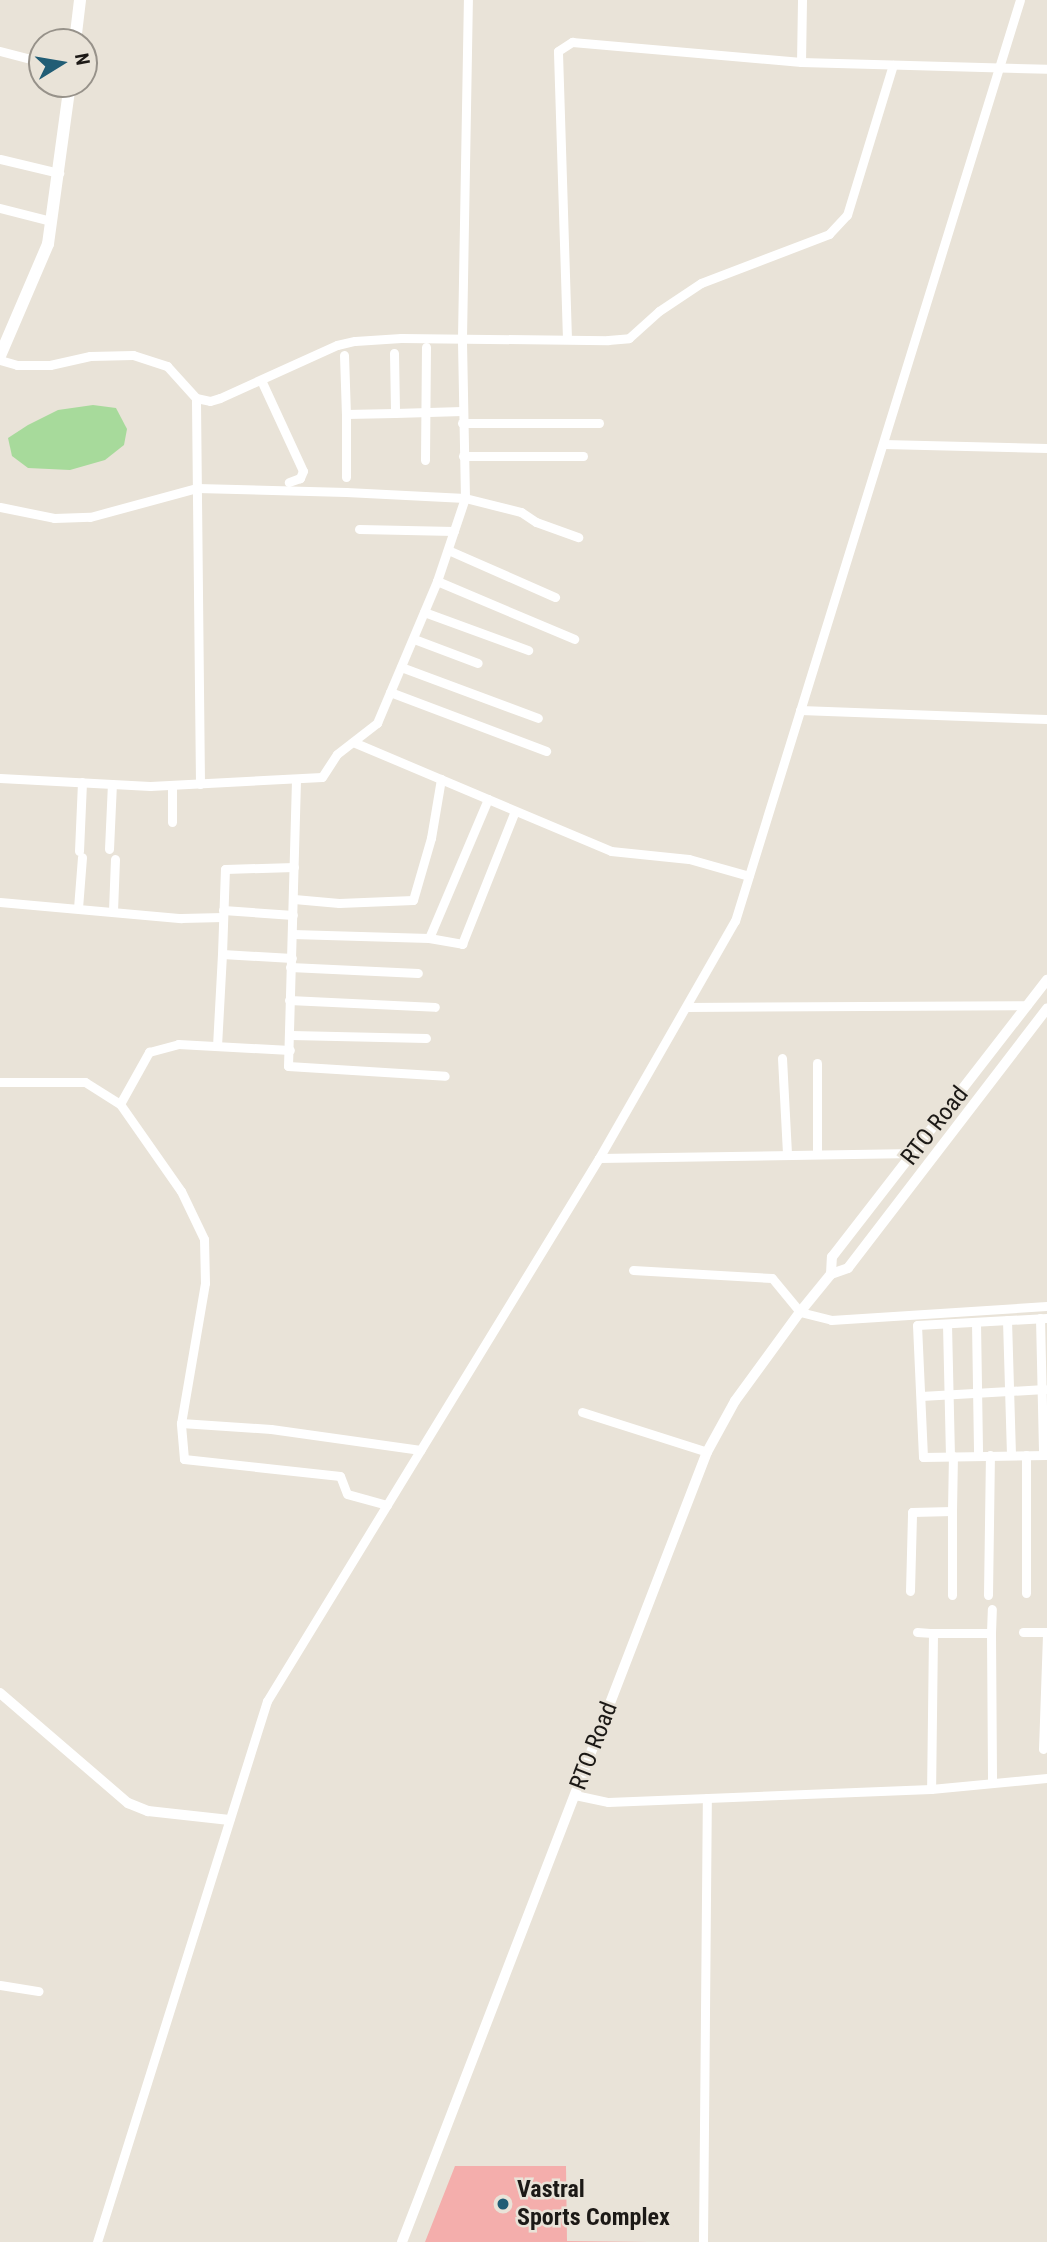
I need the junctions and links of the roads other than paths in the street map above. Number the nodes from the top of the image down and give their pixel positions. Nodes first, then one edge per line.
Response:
1 (80, 0) edge
2 (468, 0) edge
3 (802, 0) edge
4 (1020, 0) edge
5 (77, 28) edge
6 (0, 51) edge
7 (28, 58) edge
8 (801, 62) junction
9 (893, 65) junction
10 (1001, 68) junction
11 (1047, 69) edge
12 (68, 98) edge
13 (0, 159) edge
14 (59, 173) junction
15 (0, 208) edge
16 (51, 221) junction
17 (462, 338) junction
18 (567, 338) junction
19 (426, 347) dead end
20 (394, 353) dead end
21 (344, 355) dead end
22 (0, 356) edge
23 (261, 380) junction
24 (196, 398) junction
25 (462, 411) junction
26 (425, 412) junction
27 (395, 413) junction
28 (346, 414) junction
29 (462, 423) junction
30 (599, 423) dead end
31 (883, 444) junction
32 (1047, 448) edge
33 (463, 456) junction
34 (583, 456) dead end
35 (425, 460) dead end
36 (346, 477) dead end
37 (289, 482) dead end
38 (197, 488) junction
39 (464, 498) junction
40 (0, 507) edge
41 (359, 529) dead end
42 (454, 531) junction
43 (578, 537) dead end
44 (448, 550) junction
45 (437, 581) junction
46 (555, 597) dead end
47 (424, 612) junction
48 (414, 639) junction
49 (574, 639) dead end
50 (527, 650) dead end
51 (478, 663) dead end
52 (401, 667) junction
53 (390, 692) junction
54 (800, 710) junction
55 (538, 718) dead end
56 (1047, 719) edge
57 (353, 742) junction
58 (547, 751) dead end
59 (0, 778) edge
60 (441, 779) junction
61 (296, 780) junction
62 (82, 782) junction
63 (111, 784) junction
64 (200, 784) junction
65 (173, 785) junction
66 (488, 799) junction
67 (515, 810) junction
68 (172, 822) dead end
69 (109, 849) dead end
70 (115, 859) dead end
71 (294, 867) junction
72 (749, 876) junction
73 (294, 899) junction
74 (0, 902) edge
75 (78, 908) junction
76 (113, 911) junction
77 (223, 913) junction
78 (293, 915) junction
79 (292, 934) junction
80 (429, 938) junction
81 (222, 954) junction
82 (291, 963) junction
83 (418, 973) dead end
84 (1047, 980) edge
85 (289, 1000) junction
86 (1047, 1002) edge
87 (1027, 1006) junction
88 (435, 1007) dead end
89 (686, 1007) junction
90 (1047, 1009) edge
91 (1043, 1021) edge
92 (291, 1035) junction
93 (426, 1038) dead end
94 (217, 1046) junction
95 (290, 1050) junction
96 (782, 1058) dead end
97 (817, 1063) dead end
98 (445, 1076) dead end
99 (0, 1082) edge
100 (964, 1088) junction
101 (976, 1100) junction
102 (120, 1104) junction
103 (787, 1153) junction
104 (817, 1153) junction
105 (914, 1153) junction
106 (600, 1158) junction
107 (633, 1270) dead end
108 (831, 1274) junction
109 (1047, 1306) edge
110 (800, 1312) junction
111 (1044, 1318) edge
112 (1007, 1320) junction
113 (976, 1322) junction
114 (947, 1324) junction
115 (1044, 1389) edge
116 (1009, 1391) junction
117 (977, 1393) junction
118 (948, 1395) junction
119 (921, 1396) junction
120 (582, 1412) dead end
121 (181, 1423) junction
122 (421, 1450) junction
123 (707, 1452) junction
124 (978, 1455) junction
125 (990, 1455) junction
126 (1011, 1455) junction
127 (1026, 1455) junction
128 (1045, 1455) edge
129 (951, 1456) junction
130 (387, 1505) junction
131 (952, 1511) junction
132 (910, 1591) dead end
133 (1026, 1592) dead end
134 (953, 1595) dead end
135 (988, 1595) dead end
136 (992, 1609) dead end
137 (917, 1632) dead end
138 (1023, 1632) dead end
139 (933, 1633) junction
140 (991, 1633) junction
141 (1047, 1633) edge
142 (0, 1693) edge
143 (1043, 1749) dead end
144 (1047, 1778) edge
145 (992, 1783) junction
146 (931, 1789) junction
147 (575, 1795) junction
148 (707, 1798) junction
149 (230, 1820) junction
150 (0, 1985) edge
151 (39, 1991) dead end
152 (97, 2242) edge
153 (402, 2242) edge
154 (703, 2242) edge

1 - 5 main road
2 - 17 street
3 - 8 street
4 - 10 street
6 - 7 street
8 - 9 street
8 - 18 street
9 - 10 street
9 - 18 street
10 - 11 street
10 - 31 street
12 - 14 main road
13 - 14 street
14 - 16 main road
15 - 16 street
16 - 22 main road
17 - 18 street
17 - 23 street
17 - 25 street
19 - 26 street
20 - 27 street
21 - 28 street
22 - 24 street
23 - 24 street
23 - 37 street
24 - 38 street
25 - 26 street
25 - 29 street
26 - 27 street
26 - 35 street
27 - 28 street
28 - 36 street
29 - 30 street
29 - 33 street
31 - 32 street
31 - 54 street
33 - 34 street
33 - 39 street
38 - 39 street
38 - 40 street
38 - 64 street
39 - 42 street
39 - 43 street
41 - 42 street
42 - 44 street
44 - 45 street
44 - 46 street
45 - 47 street
45 - 49 street
47 - 48 street
47 - 50 street
48 - 51 street
48 - 52 street
52 - 53 street
52 - 55 street
53 - 57 street
53 - 58 street
54 - 56 street
54 - 72 street
57 - 60 street
57 - 61 street
59 - 62 street
60 - 66 street
60 - 73 street
61 - 64 street
61 - 71 street
62 - 63 street
62 - 75 street
63 - 65 street
63 - 69 street
64 - 65 street
65 - 68 street
66 - 67 street
66 - 80 street
67 - 72 street
67 - 80 street
70 - 76 street
71 - 73 street
71 - 77 street
72 - 89 street
73 - 78 street
74 - 75 street
75 - 76 street
76 - 77 street
77 - 78 street
77 - 81 street
78 - 79 street
79 - 80 street
79 - 82 street
81 - 82 street
81 - 94 street
82 - 83 street
82 - 85 street
84 - 87 street, RTO Road
85 - 88 street
85 - 92 street
86 - 87 street
87 - 89 street
87 - 91 street
87 - 100 street, RTO Road
89 - 106 street
90 - 91 street, RTO Road
91 - 101 street, RTO Road
92 - 93 street
92 - 95 street
94 - 95 street
94 - 102 street
95 - 98 street
96 - 103 street
97 - 104 street
99 - 102 street
100 - 101 street
100 - 105 street, RTO Road
101 - 108 street, RTO Road
102 - 121 street
103 - 104 street
103 - 106 street
104 - 105 street
105 - 108 street, RTO Road
106 - 122 street
107 - 110 street
108 - 110 street, RTO Road
109 - 110 street
110 - 123 street, RTO Road
111 - 112 street
111 - 115 street
112 - 113 street
112 - 116 street
113 - 114 street
113 - 117 street
114 - 118 street
114 - 119 street
115 - 116 street
115 - 128 street
116 - 117 street
116 - 126 street
117 - 118 street
117 - 124 street
118 - 119 street
118 - 129 street
119 - 129 street
120 - 123 street
121 - 122 street
121 - 130 street
122 - 130 street
123 - 147 street, RTO Road
124 - 125 street
124 - 129 street
125 - 126 street
125 - 135 street
126 - 127 street
127 - 128 street
127 - 133 street
129 - 131 street
130 - 149 street
131 - 132 street
131 - 134 street
136 - 140 street
137 - 139 street
138 - 141 street
139 - 140 street
139 - 146 street
140 - 145 street
141 - 143 street
142 - 149 street
144 - 145 street
145 - 146 street
146 - 148 street
147 - 148 street
147 - 153 street, RTO Road
148 - 154 street
149 - 152 street
150 - 151 street

